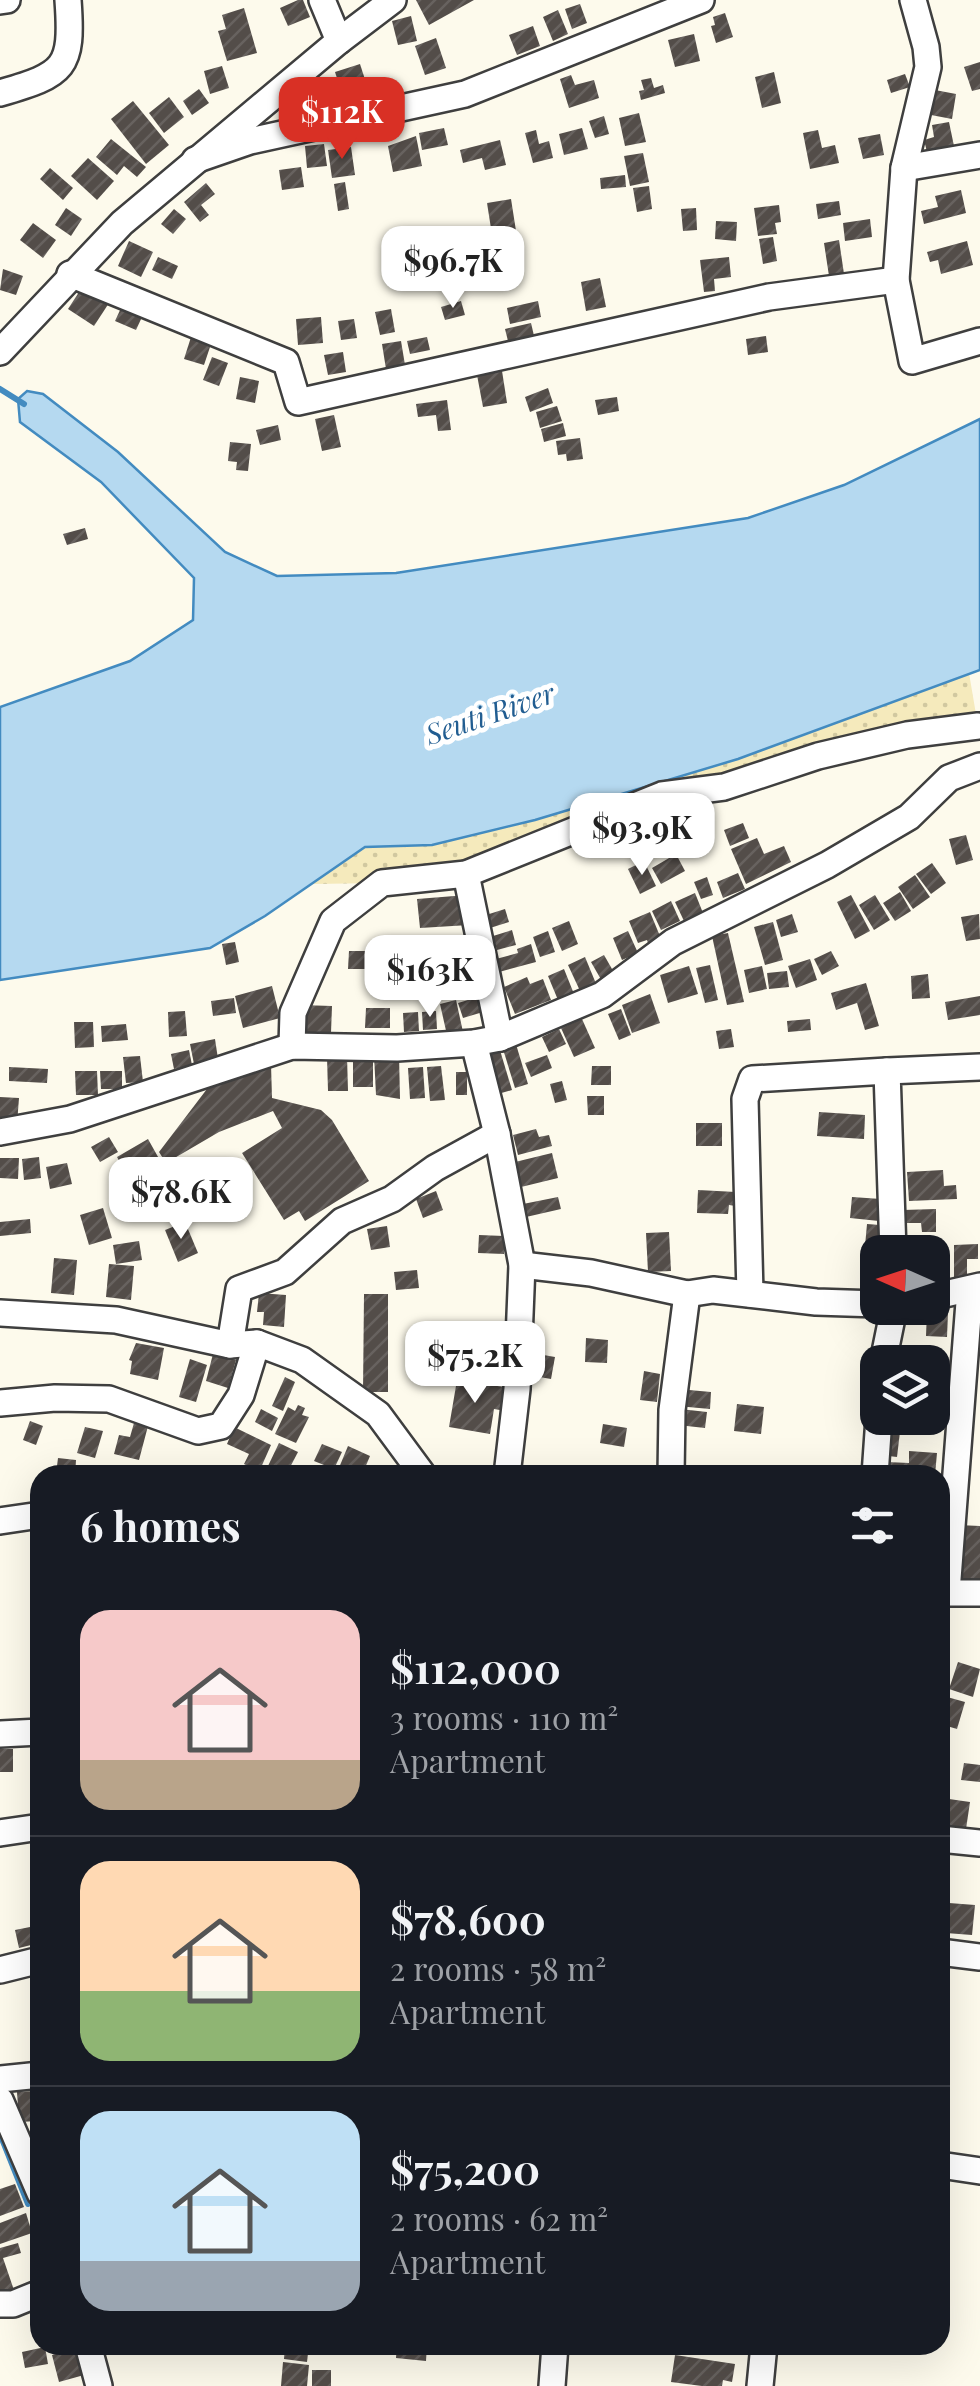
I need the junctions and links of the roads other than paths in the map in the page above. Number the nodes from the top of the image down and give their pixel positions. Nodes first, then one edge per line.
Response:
1 (68, 0) edge
2 (322, 0) edge
3 (393, 0) edge
4 (701, 0) edge
5 (913, 0) edge
6 (339, 41) junction
7 (0, 93) edge
8 (980, 155) edge
9 (195, 160) junction
10 (904, 168) junction
11 (70, 274) junction
12 (896, 280) junction
13 (980, 341) edge
14 (1, 350) edge
15 (978, 726) edge
16 (980, 766) edge
17 (466, 874) junction
18 (500, 1038) junction
19 (474, 1044) junction
20 (292, 1046) junction
21 (980, 1067) edge
22 (887, 1070) junction
23 (0, 1132) edge
24 (498, 1134) junction
25 (892, 1235) edge
26 (522, 1265) junction
27 (975, 1288) edge
28 (950, 1293) edge
29 (687, 1294) junction
30 (750, 1294) junction
31 (860, 1303) edge
32 (0, 1313) edge
33 (230, 1344) junction
34 (257, 1344) junction
35 (0, 1404) edge
36 (878, 1435) edge
37 (416, 1465) edge
38 (508, 1465) edge
39 (671, 1465) edge
40 (876, 1465) edge
41 (30, 1516) edge
42 (0, 1521) edge
43 (950, 1533) edge
44 (950, 1592) edge
45 (980, 1593) edge
46 (30, 1732) edge
47 (0, 1734) edge
48 (30, 1828) edge
49 (0, 1833) edge
50 (950, 1841) edge
51 (980, 1843) edge
52 (950, 1953) edge
53 (980, 1957) edge
54 (30, 1962) edge
55 (0, 1970) edge
56 (30, 2076) edge
57 (0, 2078) edge
58 (0, 2100) edge
59 (950, 2166) edge
60 (30, 2170) edge
61 (980, 2171) edge
62 (30, 2297) edge
63 (0, 2304) edge
64 (91, 2355) edge
65 (554, 2355) edge
66 (763, 2355) edge
67 (99, 2386) edge
68 (552, 2386) edge
69 (760, 2386) edge

1 - 7 street
2 - 6 street
3 - 6 street
4 - 9 street
5 - 10 street
6 - 9 street
8 - 10 street
9 - 11 street
10 - 12 street
11 - 12 street
11 - 14 street
12 - 13 street
15 - 17 street
16 - 18 street
17 - 18 street
17 - 20 street
18 - 19 street
19 - 20 street
19 - 24 street
20 - 23 street
21 - 22 street
22 - 25 street
22 - 30 street
24 - 26 street
24 - 33 street
26 - 29 street
26 - 38 street
27 - 28 street
27 - 43 street
29 - 30 street
29 - 39 street
30 - 31 street
32 - 33 street
33 - 34 street
34 - 35 street
34 - 37 street
36 - 40 street
41 - 42 street
44 - 45 street
46 - 47 street
48 - 49 street
50 - 51 street
52 - 53 street
54 - 55 street
56 - 57 street
58 - 60 street
59 - 61 street
62 - 63 street
64 - 67 street
65 - 68 street
66 - 69 street

